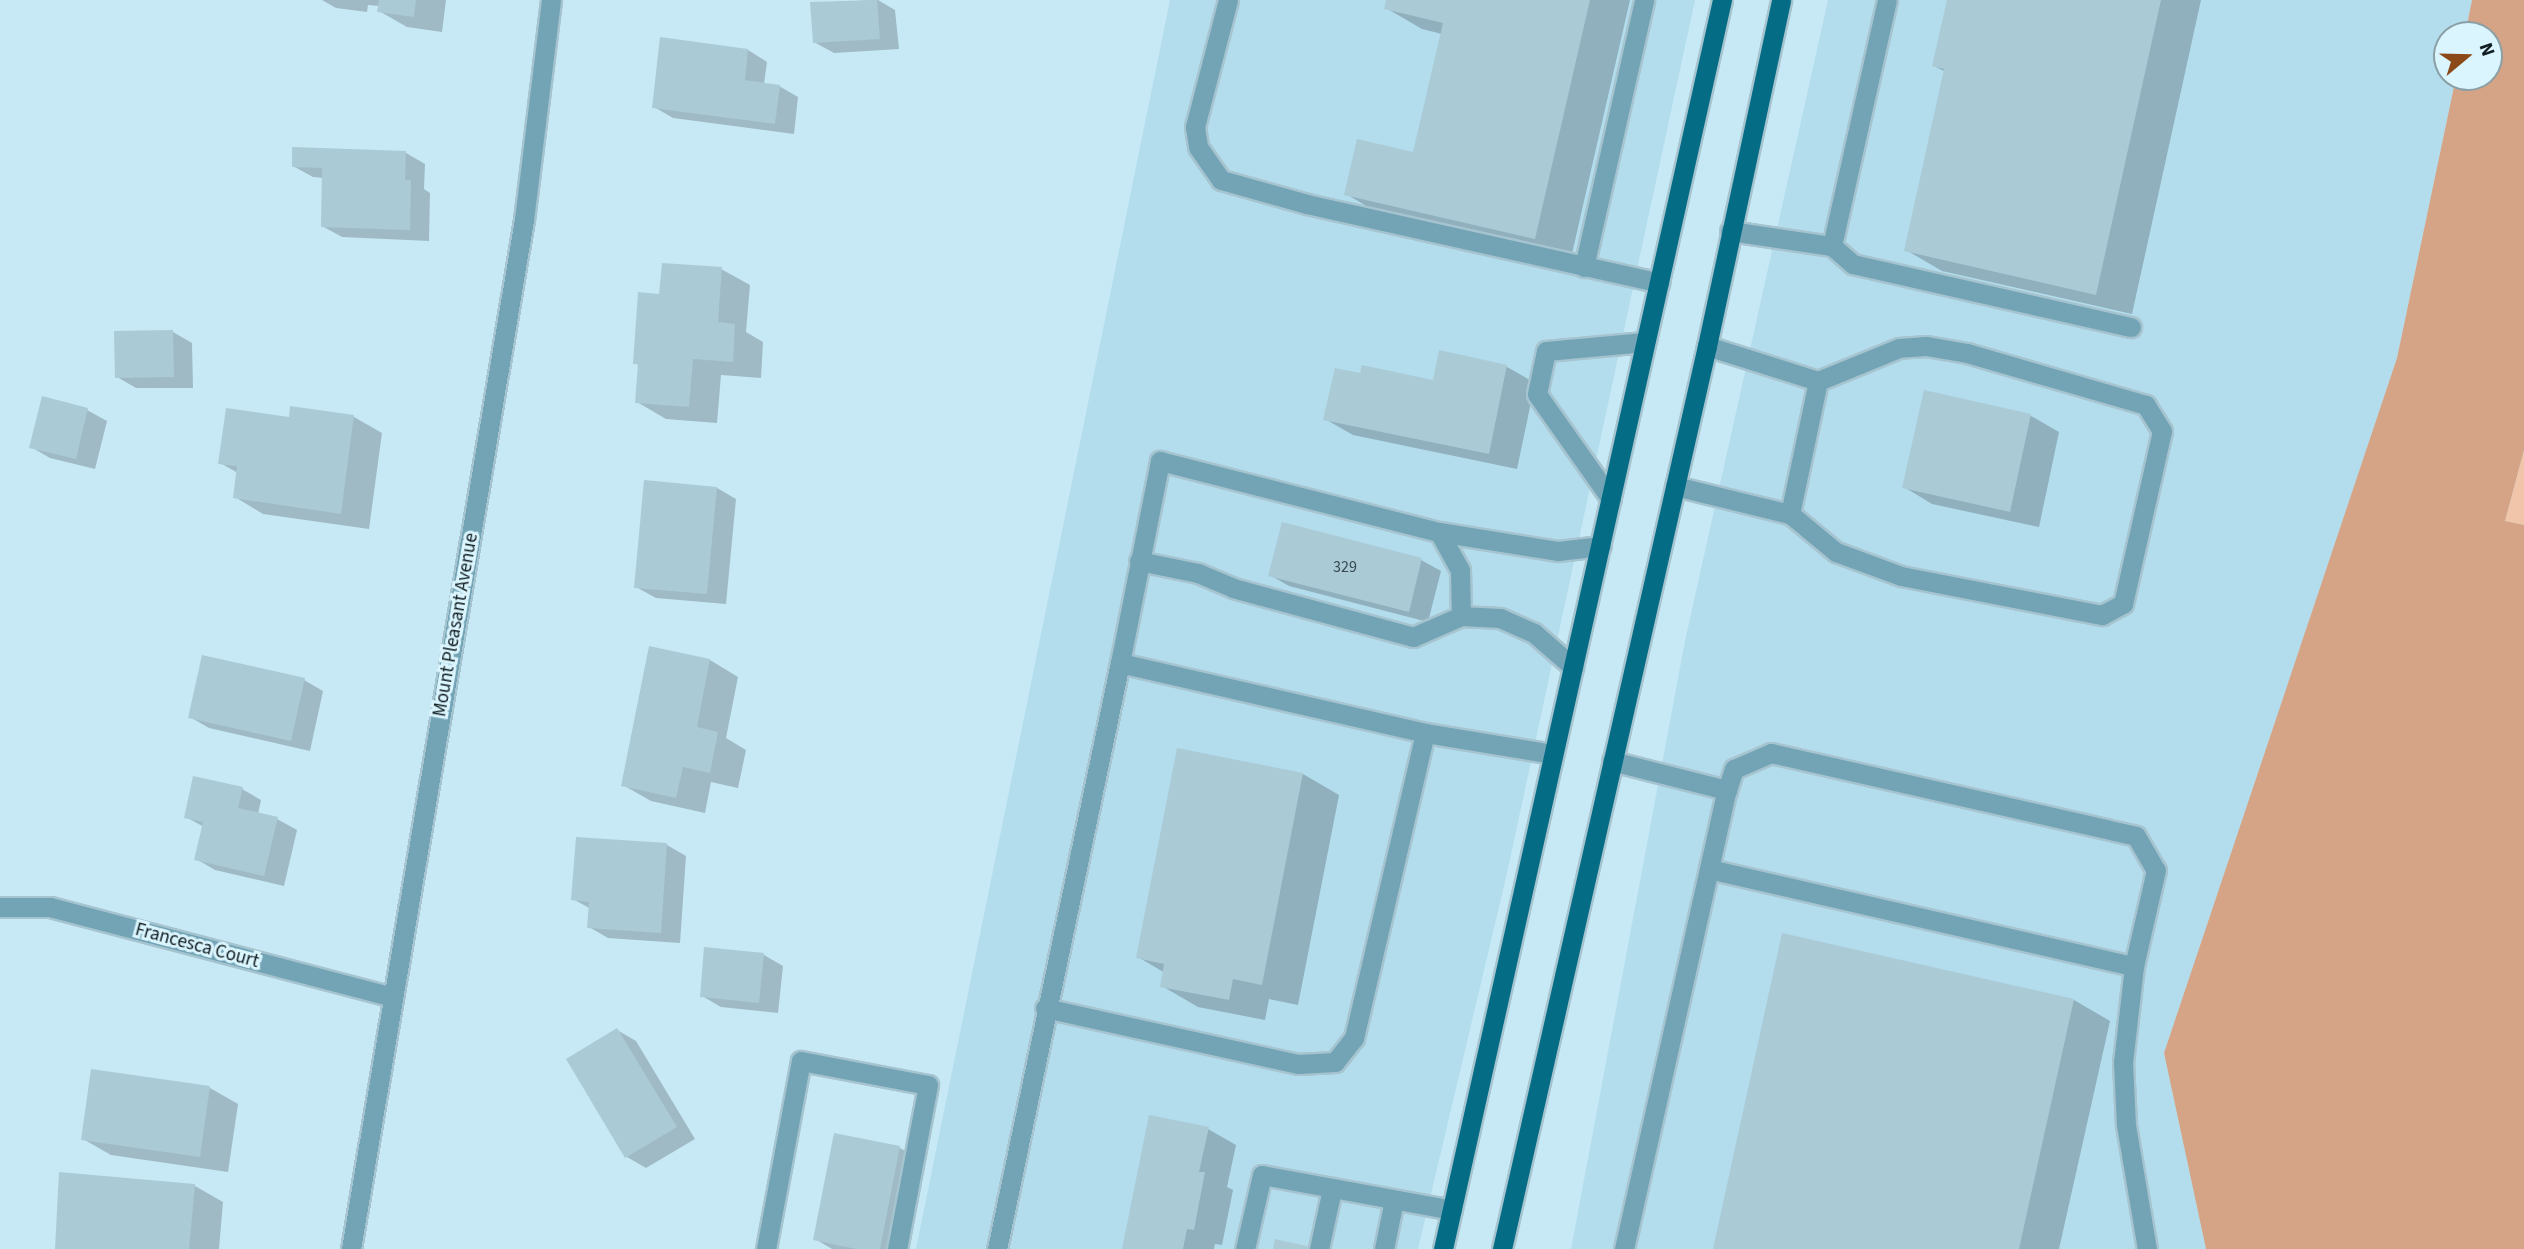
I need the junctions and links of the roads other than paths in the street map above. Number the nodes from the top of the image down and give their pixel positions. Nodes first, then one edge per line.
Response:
1 (551, 0) edge
2 (1228, 0) edge
3 (1644, 0) edge
4 (1722, 0) edge
5 (1781, 0) edge
6 (1887, 0) edge
7 (1730, 231) junction
8 (1832, 246) junction
9 (1584, 267) junction
10 (1659, 283) junction
11 (2131, 327) dead end
12 (1645, 342) junction
13 (1707, 346) junction
14 (1818, 381) junction
15 (1675, 486) junction
16 (1611, 499) junction
17 (1790, 514) junction
18 (1439, 532) junction
19 (1601, 546) junction
20 (1139, 561) junction
21 (1461, 616) junction
22 (1120, 663) junction
23 (1573, 667) junction
24 (1425, 733) junction
25 (1553, 754) junction
26 (1612, 761) junction
27 (1727, 790) junction
28 (1709, 869) junction
29 (0, 907) edge
30 (2134, 966) junction
31 (393, 997) junction
32 (1045, 1009) junction
33 (1332, 1189) junction
34 (1394, 1200) junction
35 (1452, 1210) junction
36 (351, 1249) edge
37 (766, 1249) edge
38 (897, 1249) edge
39 (997, 1249) edge
40 (1245, 1249) edge
41 (1318, 1249) edge
42 (1384, 1249) edge
43 (1443, 1249) edge
44 (1502, 1249) edge
45 (1624, 1249) edge
46 (2147, 1249) edge

1 - 31 street, Mount Pleasant Avenue
2 - 9 street
3 - 9 street
4 - 10 main road
5 - 7 main road
6 - 8 street
7 - 8 street
7 - 13 main road
8 - 11 street
9 - 10 street
10 - 12 main road
12 - 16 main road
12 - 16 street
13 - 14 street
13 - 15 main road
14 - 17 street
14 - 17 street
15 - 17 street
15 - 26 main road
16 - 19 main road
18 - 19 street
18 - 20 street
18 - 21 street
19 - 23 main road
20 - 21 street
20 - 22 street
21 - 23 street
22 - 24 street
22 - 32 street
23 - 25 main road
24 - 25 street
24 - 32 street
25 - 35 main road
26 - 27 street
26 - 44 main road
27 - 28 street
27 - 30 street
28 - 30 street
28 - 45 street
29 - 31 street, Francesca Court
30 - 46 street
31 - 36 street, Mount Pleasant Avenue
32 - 39 street
33 - 34 street
33 - 40 street
33 - 41 street
34 - 35 street
34 - 42 street
35 - 43 main road
37 - 38 street

